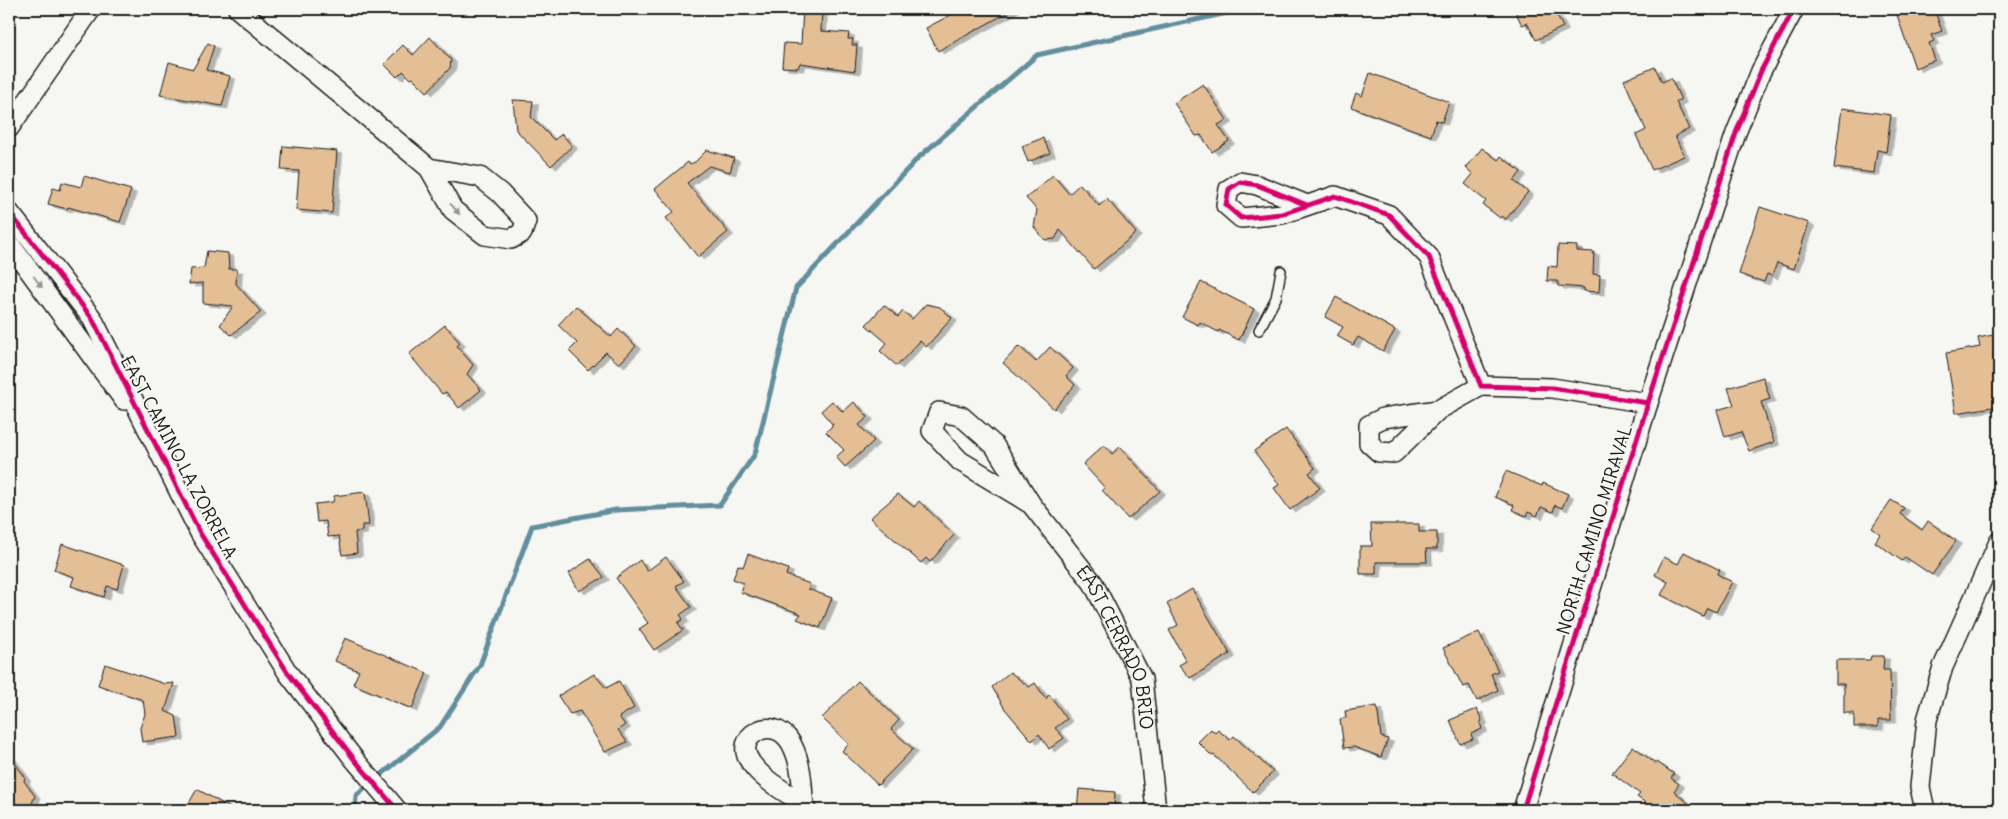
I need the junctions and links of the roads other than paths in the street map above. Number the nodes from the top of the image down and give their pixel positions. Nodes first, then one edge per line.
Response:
1 (91, 9) edge
2 (238, 9) edge
3 (1794, 9) edge
4 (9, 128) edge
5 (429, 168) junction
6 (1308, 206) dead end
7 (9, 212) edge
8 (9, 244) edge
9 (1282, 271) dead end
10 (1259, 330) dead end
11 (1481, 386) junction
12 (1648, 403) junction
13 (139, 410) junction
14 (1438, 410) dead end
15 (1031, 504) junction
16 (1999, 542) edge
17 (397, 810) edge
18 (1156, 810) edge
19 (1523, 810) edge
20 (1925, 810) edge

1 - 4 street
2 - 5 street
3 - 12 street, NORTH CAMINO MIRAVAL
5 -> 5 street
6 - 11 street
7 - 13 street, EAST CAMINO LA ZORRELA
8 -> 13 street, EAST CAMINO LA ZORRELA
9 - 10 lane
11 - 12 street
11 - 14 street
12 - 19 street, NORTH CAMINO MIRAVAL
13 - 17 street, EAST CAMINO LA ZORRELA
15 - 15 street, EAST CERRADO BRIO
15 - 18 street, EAST CERRADO BRIO
16 - 20 street

